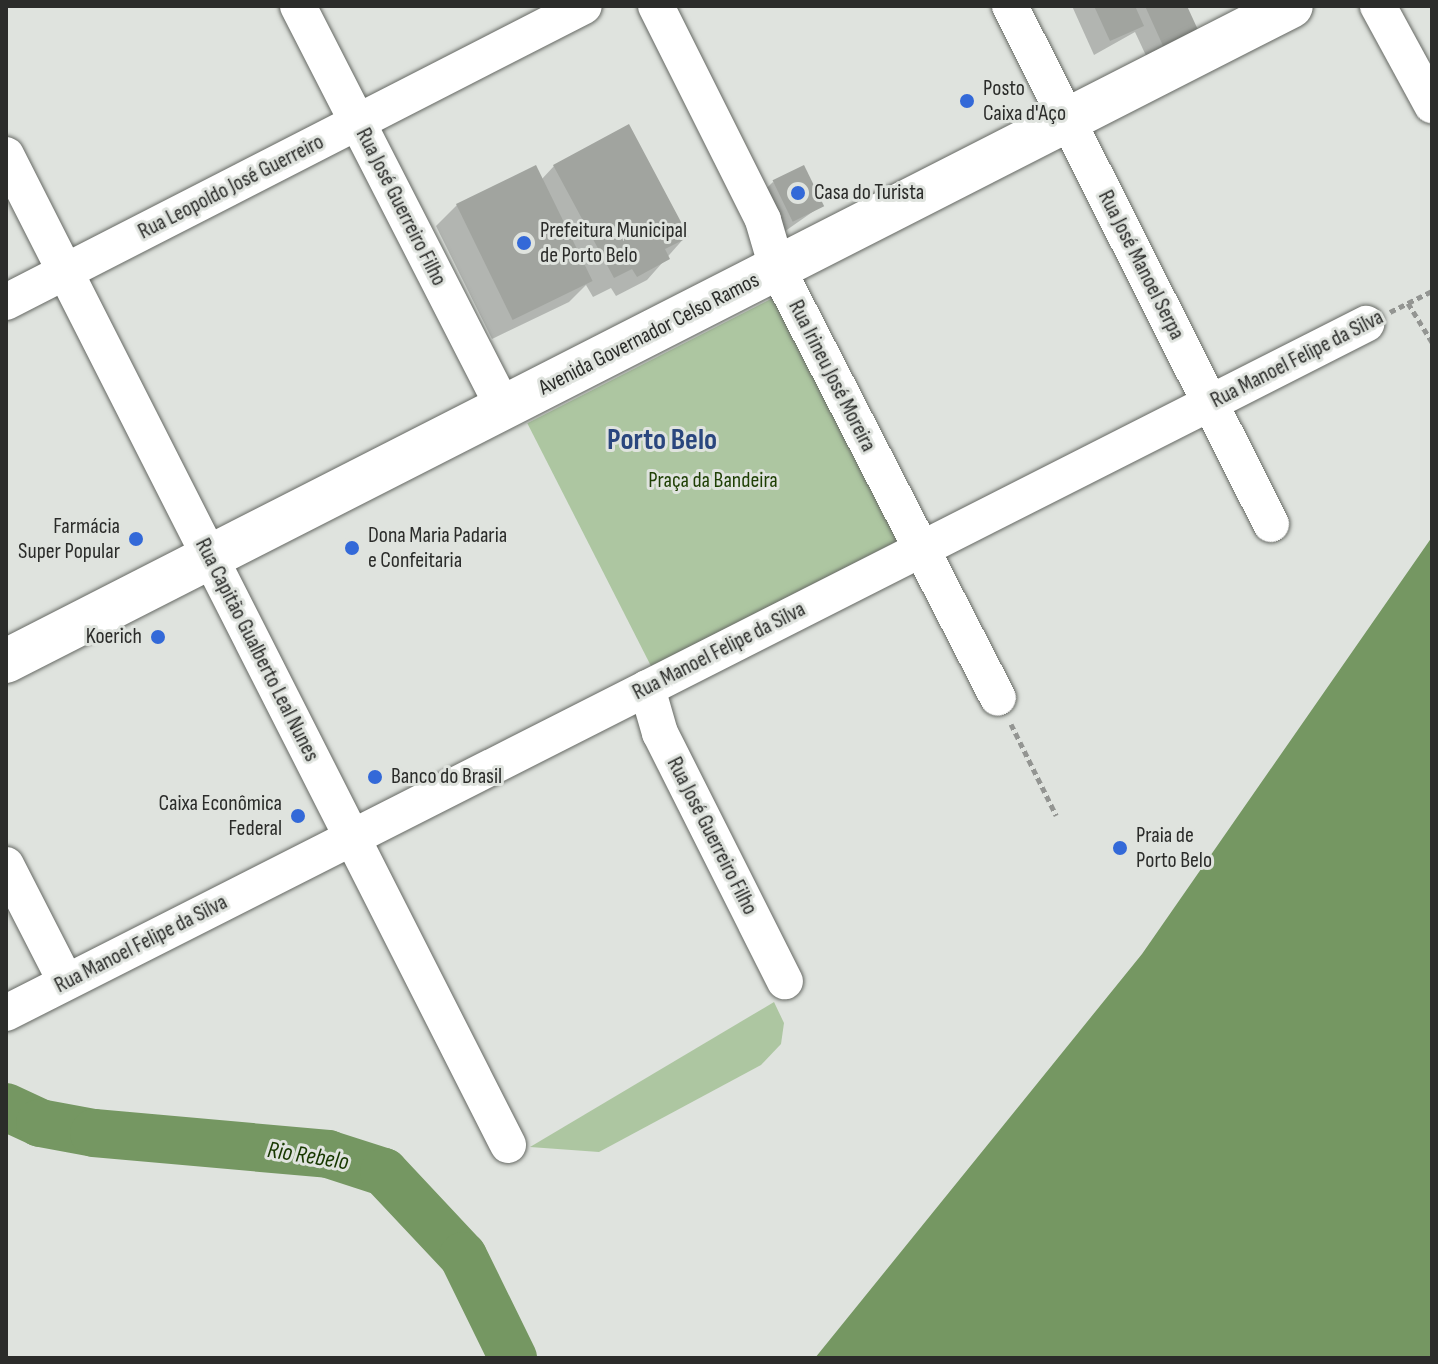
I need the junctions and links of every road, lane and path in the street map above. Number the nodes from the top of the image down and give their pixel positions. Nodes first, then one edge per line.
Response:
1 (298, 6) edge
2 (584, 6) edge
3 (656, 6) edge
4 (1010, 6) edge
5 (1291, 6) edge
6 (1378, 6) edge
7 (1432, 105) edge
8 (1068, 120) junction
9 (357, 122) junction
10 (6, 155) edge
11 (777, 268) junction
12 (65, 272) junction
13 (1432, 291) edge
14 (6, 302) edge
15 (1408, 303) junction
16 (1366, 324) joint
17 (1432, 342) edge
18 (1210, 403) junction
19 (504, 408) junction
20 (1271, 524) dead end
21 (921, 549) junction
22 (210, 557) junction
23 (6, 661) edge
24 (647, 688) junction
25 (998, 698) joint
26 (1056, 815) dead end
27 (352, 837) junction
28 (6, 865) edge
29 (785, 981) dead end
30 (66, 982) junction
31 (6, 1013) edge
32 (508, 1145) dead end

1 - 9 street, Rua José Guerreiro Filho
2 - 9 street, Rua Leopoldo José Guerreiro
3 - 11 street, Rua Irineu José Moreira
4 - 8 street, Rua José Manoel Serpa
5 - 8 main road, Avenida Governador Celso Ramos
6 - 7 street
8 - 11 main road, Avenida Governador Celso Ramos
8 - 18 street, Rua José Manoel Serpa
9 - 12 street, Rua Leopoldo José Guerreiro
9 - 19 street, Rua José Guerreiro Filho
10 - 12 street, Rua Capitão Gualberto Leal Nunes
11 - 19 main road, Avenida Governador Celso Ramos
11 - 21 street, Rua Irineu José Moreira
12 - 14 street, Rua Leopoldo José Guerreiro
12 - 22 street, Rua Capitão Gualberto Leal Nunes
13 - 15 path, Rua Manoel Felipe da Silva
15 - 16 path, Rua Manoel Felipe da Silva
15 - 17 path
16 - 18 street, Rua Manoel Felipe da Silva
18 - 20 street, Rua José Manoel Serpa
18 - 21 street, Rua Manoel Felipe da Silva
19 - 22 main road, Avenida Governador Celso Ramos
21 - 24 street, Rua Manoel Felipe da Silva
21 - 25 street, Rua Irineu José Moreira
22 - 23 main road, Avenida Governador Celso Ramos
22 - 27 street, Rua Capitão Gualberto Leal Nunes
24 - 27 street, Rua Manoel Felipe da Silva
24 - 29 street, Rua José Guerreiro Filho
25 - 26 path
27 - 30 street, Rua Manoel Felipe da Silva
27 - 32 street, Rua Capitão Gualberto Leal Nunes
28 - 30 street
30 - 31 street, Rua Manoel Felipe da Silva

